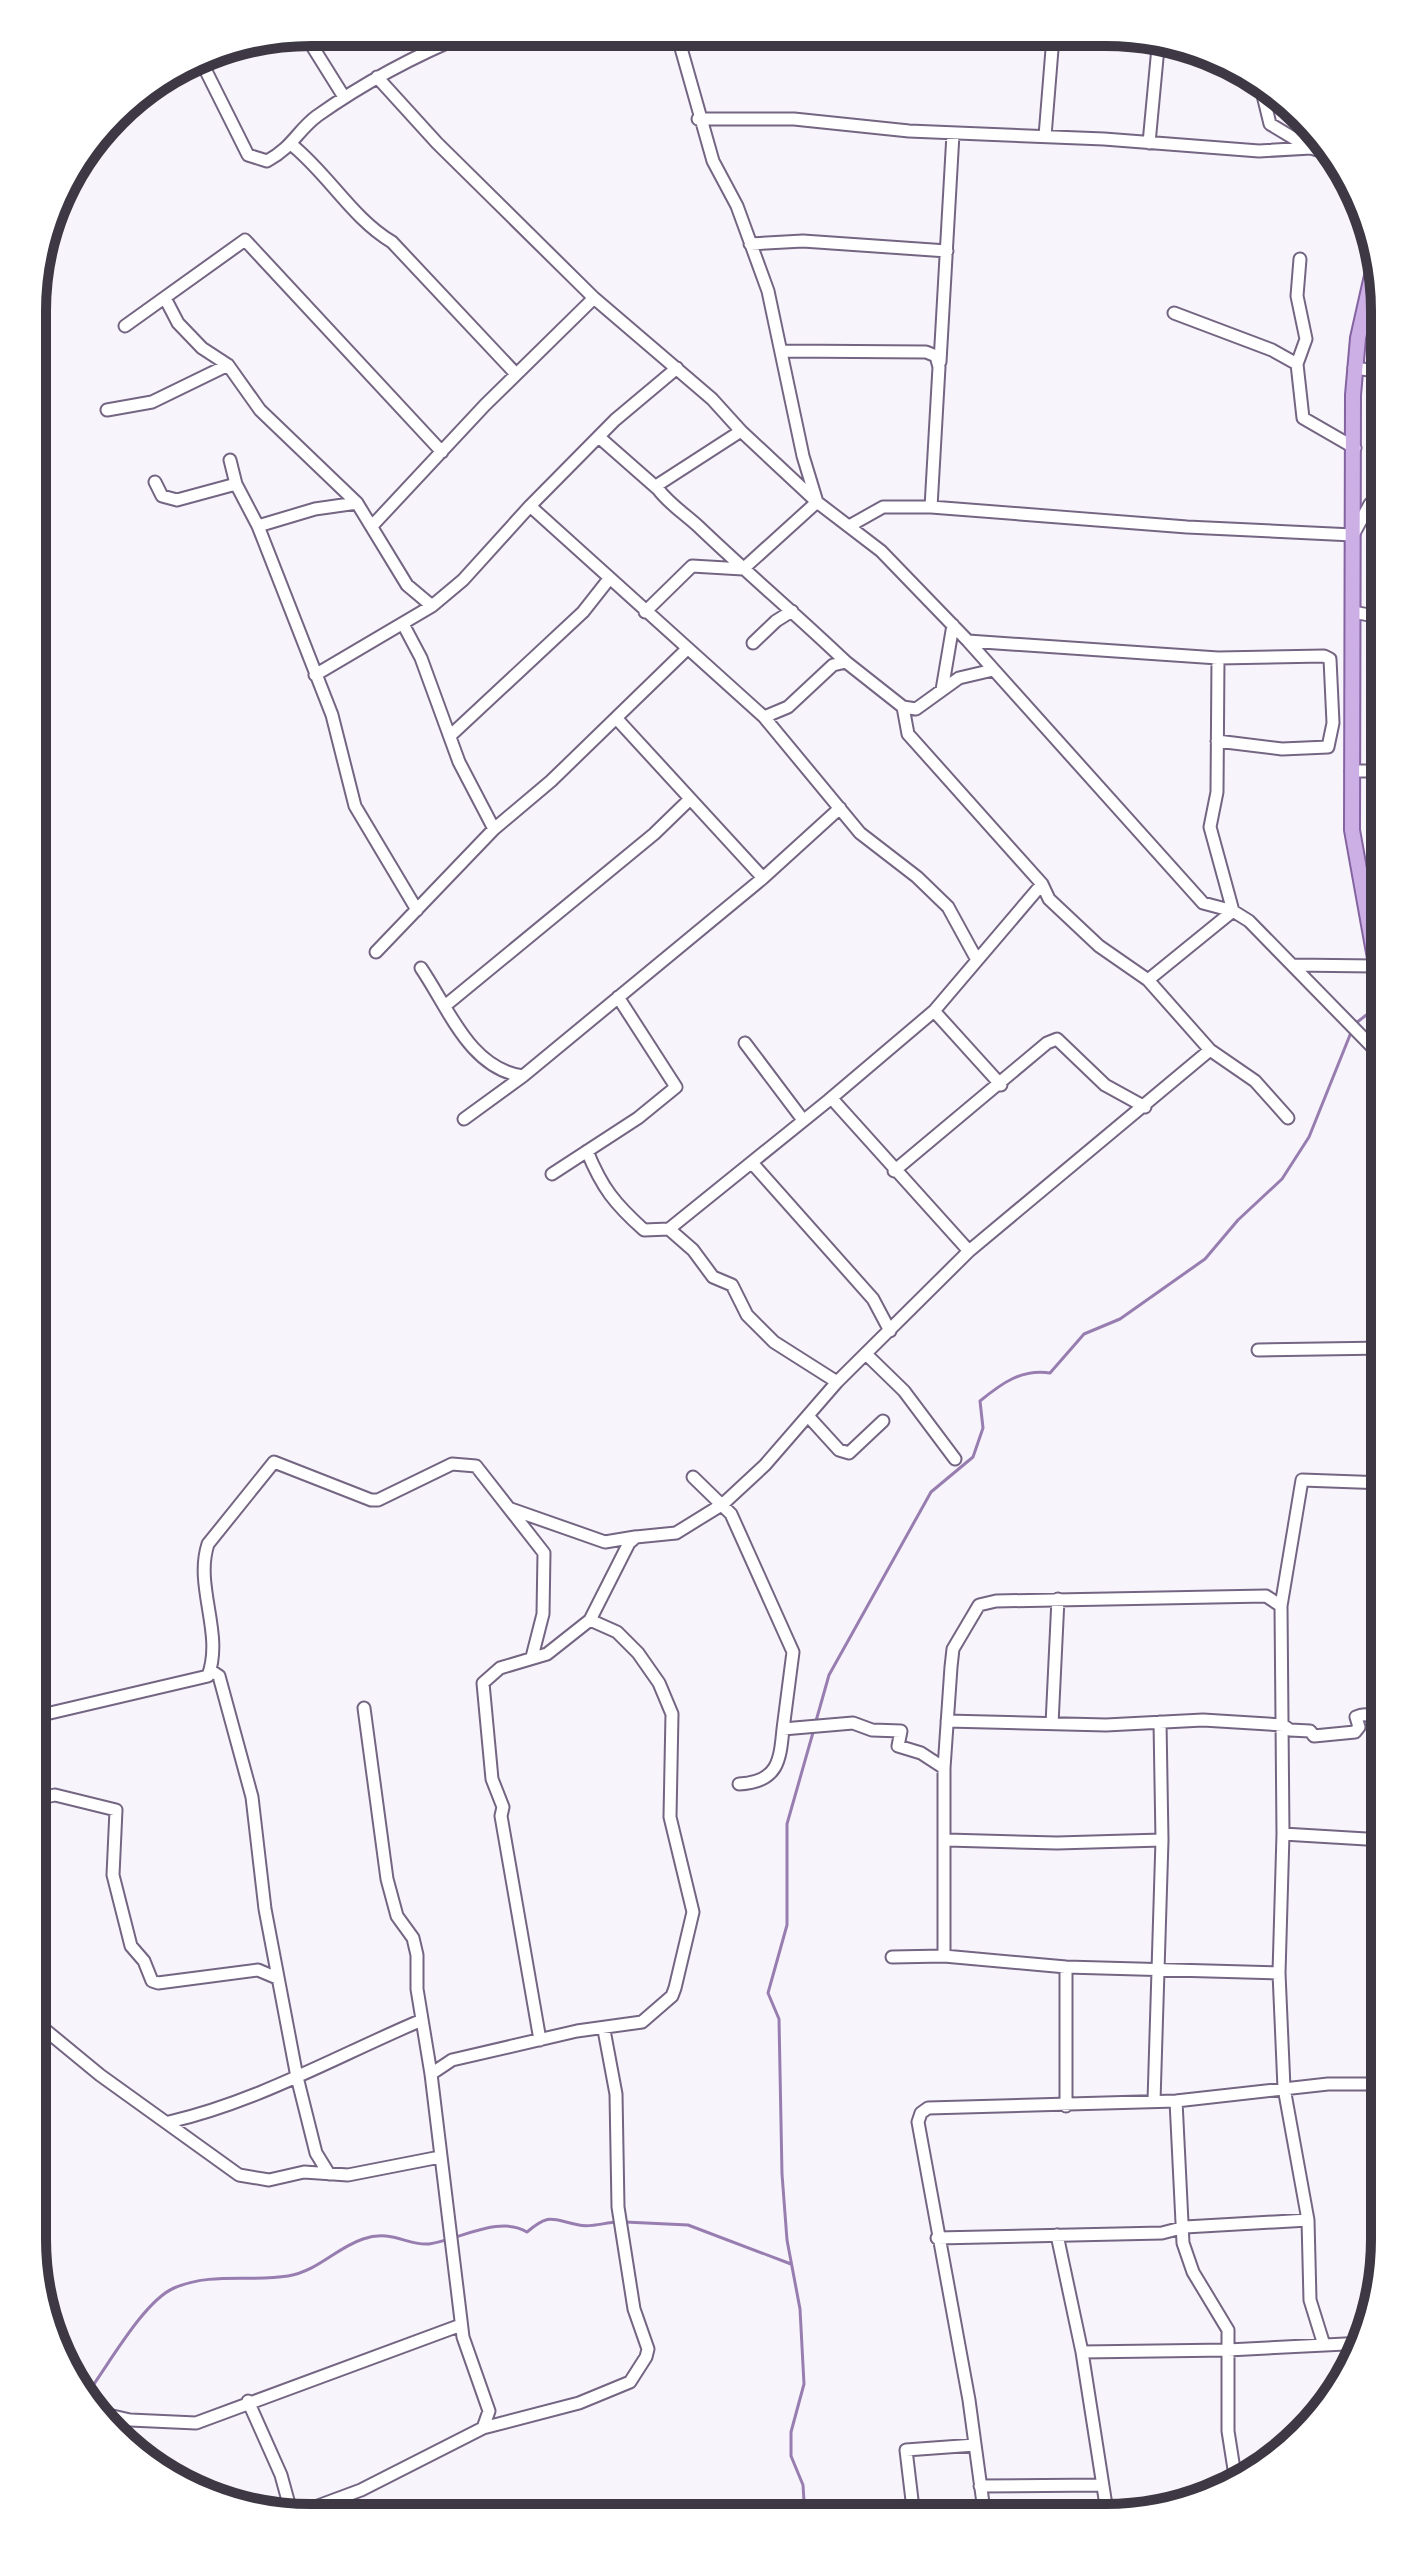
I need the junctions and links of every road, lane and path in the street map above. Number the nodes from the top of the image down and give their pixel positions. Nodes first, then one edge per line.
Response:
1 (1052, 46) edge
2 (313, 47) edge
3 (441, 47) edge
4 (680, 47) edge
5 (1158, 51) edge
6 (205, 69) edge
7 (377, 77) junction
8 (344, 97) junction
9 (1264, 99) edge
10 (698, 119) junction
11 (953, 134) junction
12 (1045, 136) junction
13 (1149, 143) junction
14 (292, 145) junction
15 (1311, 148) junction
16 (1315, 149) edge
17 (750, 244) junction
18 (947, 251) junction
19 (1300, 259) dead end
20 (1370, 289) edge
21 (594, 298) junction
22 (166, 300) junction
23 (1174, 313) dead end
24 (125, 326) dead end
25 (784, 351) junction
26 (1297, 364) junction
27 (228, 365) junction
28 (939, 367) junction
29 (677, 368) junction
30 (1354, 368) junction
31 (1371, 370) edge
32 (516, 374) junction
33 (107, 410) dead end
34 (741, 431) junction
35 (600, 438) junction
36 (1355, 448) junction
37 (442, 452) junction
38 (230, 460) dead end
39 (155, 482) dead end
40 (236, 484) junction
41 (658, 489) junction
42 (817, 502) junction
43 (357, 503) junction
44 (1371, 504) edge
45 (530, 506) junction
46 (931, 507) junction
47 (851, 525) junction
48 (258, 526) junction
49 (372, 526) junction
50 (1353, 535) junction
51 (743, 569) junction
52 (609, 579) junction
53 (432, 606) junction
54 (792, 611) junction
55 (645, 612) junction
56 (1353, 612) junction
57 (1371, 615) edge
58 (403, 624) junction
59 (953, 625) junction
60 (968, 641) junction
61 (753, 643) dead end
62 (686, 650) junction
63 (1218, 658) junction
64 (846, 662) junction
65 (993, 670) junction
66 (315, 675) junction
67 (942, 690) junction
68 (908, 710) junction
69 (764, 717) junction
70 (617, 719) junction
71 (1333, 723) junction
72 (1352, 725) junction
73 (451, 735) junction
74 (1217, 741) junction
75 (1351, 771) junction
76 (1371, 771) edge
77 (688, 801) junction
78 (840, 808) junction
79 (494, 829) junction
80 (763, 878) junction
81 (1042, 884) junction
82 (417, 910) junction
83 (1233, 911) junction
84 (1371, 942) edge
85 (376, 952) dead end
86 (977, 960) junction
87 (1292, 965) junction
88 (1371, 966) edge
89 (421, 968) dead end
90 (1148, 980) junction
91 (618, 997) junction
92 (446, 1005) junction
93 (934, 1011) junction
94 (745, 1043) dead end
95 (1371, 1045) edge
96 (1210, 1050) junction
97 (523, 1076) junction
98 (1001, 1085) junction
99 (829, 1100) junction
100 (1145, 1107) junction
101 (1288, 1118) dead end
102 (464, 1119) dead end
103 (803, 1120) junction
104 (587, 1151) junction
105 (753, 1164) junction
106 (894, 1171) junction
107 (552, 1174) dead end
108 (669, 1229) junction
109 (969, 1251) junction
110 (890, 1331) junction
111 (1370, 1348) edge
112 (1258, 1350) dead end
113 (866, 1354) junction
114 (837, 1382) junction
115 (808, 1416) junction
116 (883, 1421) dead end
117 (955, 1459) dead end
118 (693, 1477) dead end
119 (1370, 1482) edge
120 (723, 1504) junction
121 (511, 1509) junction
122 (636, 1537) junction
123 (1058, 1599) junction
124 (1281, 1606) junction
125 (590, 1620) junction
126 (532, 1657) junction
127 (210, 1670) junction
128 (364, 1708) dead end
129 (46, 1714) edge
130 (1370, 1715) edge
131 (947, 1721) junction
132 (1160, 1722) junction
133 (1052, 1724) junction
134 (1283, 1725) junction
135 (783, 1729) junction
136 (944, 1768) junction
137 (739, 1784) dead end
138 (46, 1797) edge
139 (1283, 1834) junction
140 (1370, 1839) edge
141 (947, 1840) junction
142 (1162, 1840) junction
143 (944, 1956) junction
144 (892, 1957) dead end
145 (1066, 1967) junction
146 (1159, 1968) junction
147 (1279, 1973) junction
148 (277, 1978) junction
149 (422, 2020) junction
150 (604, 2030) junction
151 (46, 2031) edge
152 (540, 2040) junction
153 (431, 2074) junction
154 (297, 2077) junction
155 (1370, 2085) edge
156 (1284, 2088) junction
157 (1154, 2101) junction
158 (1176, 2101) junction
159 (1066, 2106) junction
160 (169, 2122) junction
161 (440, 2157) junction
162 (329, 2174) junction
163 (1308, 2220) junction
164 (1185, 2227) junction
165 (1057, 2235) junction
166 (937, 2238) junction
167 (461, 2325) junction
168 (1349, 2344) edge
169 (1324, 2345) junction
170 (1228, 2350) junction
171 (1082, 2352) junction
172 (248, 2401) junction
173 (113, 2415) edge
174 (483, 2428) junction
175 (975, 2445) junction
176 (1234, 2470) edge
177 (1102, 2485) junction
178 (980, 2486) junction
179 (289, 2503) edge
180 (322, 2504) edge
181 (912, 2504) edge
182 (983, 2504) edge
183 (1105, 2504) edge

1 - 12 street
2 - 8 street
3 - 7 street
4 - 10 street
5 - 13 street
6 - 14 street
7 - 8 street
7 - 21 street
8 - 14 street
9 - 15 street
10 - 11 street
10 - 17 street
11 - 12 street
11 - 18 street
12 - 13 street
13 - 15 street
14 - 32 street
15 - 16 street
17 - 18 street
17 - 25 street
18 - 28 street
19 - 26 street
20 - 30 main road
21 - 29 street
21 - 32 street
22 - 24 street
22 - 27 street
22 - 37 street
23 - 26 street
25 - 28 street
25 - 42 street
26 - 36 street
27 - 33 street
27 - 43 street
28 - 46 street
29 - 34 street
29 - 35 street
30 - 31 street
30 - 36 main road
32 - 37 street
34 - 41 street
34 - 42 street
35 - 41 street
35 - 45 street
36 - 50 main road
37 - 49 street
38 - 40 street
39 - 40 street
40 - 48 street
41 - 51 street
42 - 47 street
42 - 51 street
43 - 48 street
43 - 49 street
44 - 50 street
45 - 52 street
45 - 53 street
46 - 47 street
46 - 50 street
47 - 59 street
48 - 66 street
49 - 53 street
50 - 56 main road
51 - 54 street
51 - 55 street
52 - 55 street
52 - 73 street
53 - 58 street
54 - 61 street
54 - 64 street
55 - 62 street
56 - 57 street
56 - 72 main road
58 - 66 street
58 - 73 street
59 - 60 street
59 - 67 street
60 - 63 street
60 - 65 street
62 - 69 street
62 - 70 street
63 - 71 street
63 - 74 street
64 - 68 street
64 - 69 street
65 - 67 street
65 - 83 street
66 - 82 street
67 - 68 street
68 - 81 street
69 - 78 street
70 - 77 street
70 - 79 street
71 - 72 street
71 - 74 street
72 - 75 main road
73 - 79 street
74 - 83 street
75 - 76 street
75 - 84 main road
77 - 80 street
77 - 92 street
78 - 80 street
78 - 86 street
79 - 82 street
80 - 91 street
81 - 86 street
81 - 90 street
82 - 85 street
83 - 87 street
83 - 90 street
86 - 93 street
87 - 88 street
87 - 95 street
89 - 92 street
90 - 96 street
91 - 97 street
91 - 104 street
92 - 97 street
93 - 98 street
93 - 99 street
94 - 103 street
96 - 100 street
96 - 101 street
97 - 102 street
98 - 100 street
98 - 106 street
99 - 103 street
99 - 106 street
100 - 109 street
103 - 105 street
104 - 107 street
104 - 108 street
105 - 108 street
105 - 110 street
106 - 109 street
108 - 114 street
109 - 110 street
110 - 113 street
111 - 112 street
113 - 114 street
113 - 117 street
114 - 115 street
115 - 116 street
115 - 120 street
118 - 120 street
119 - 124 street
120 - 122 street
120 - 135 street
121 - 122 street
121 - 126 street
121 - 127 street
122 - 125 street
123 - 124 street
123 - 131 street
123 - 133 street
124 - 134 street
125 - 126 street
125 - 150 street
126 - 152 street
127 - 129 street
127 - 148 street
128 - 149 street
130 - 134 street
131 - 133 street
131 - 136 street
132 - 133 street
132 - 134 street
132 - 142 street
134 - 139 street
135 - 136 street
135 - 137 street
136 - 141 street
138 - 148 street
139 - 140 street
139 - 147 street
141 - 142 street
141 - 143 street
142 - 146 street
143 - 144 street
143 - 145 street
145 - 146 street
145 - 159 street
146 - 147 street
146 - 157 street
147 - 156 street
148 - 154 street
149 - 153 street
149 - 154 street
150 - 152 street
150 - 174 street
151 - 160 street
152 - 153 street
153 - 161 street
154 - 160 street
154 - 162 street
155 - 156 street
156 - 158 street
156 - 163 street
157 - 158 street
157 - 159 street
158 - 164 street
159 - 166 street
160 - 162 street
161 - 162 street
161 - 167 street
163 - 164 street
163 - 169 street
164 - 165 street
164 - 170 street
165 - 166 street
165 - 171 street
166 - 175 street
167 - 172 street
167 - 174 street
168 - 169 street
169 - 170 street
170 - 171 street
170 - 176 street
171 - 177 street
172 - 173 street
172 - 179 street
174 - 180 street
175 - 178 street
175 - 181 street
177 - 178 street
177 - 183 street
178 - 182 street

